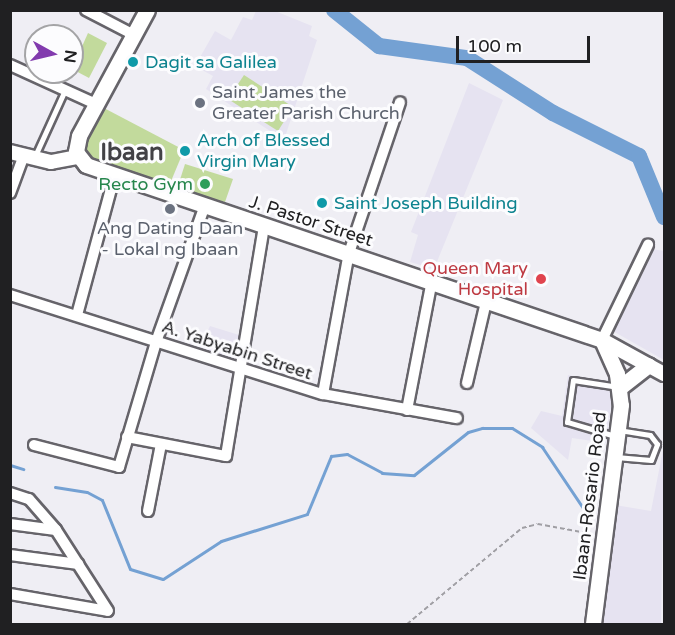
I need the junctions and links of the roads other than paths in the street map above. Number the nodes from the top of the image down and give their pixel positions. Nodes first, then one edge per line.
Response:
1 (86, 10) edge
2 (147, 10) edge
3 (134, 35) junction
4 (10, 65) edge
5 (65, 88) junction
6 (400, 102) dead end
7 (96, 104) junction
8 (23, 155) edge
9 (77, 157) junction
10 (114, 178) junction
11 (10, 193) edge
12 (204, 208) junction
13 (264, 226) junction
14 (648, 245) dead end
15 (349, 253) junction
16 (432, 280) junction
17 (10, 295) edge
18 (487, 298) junction
19 (77, 315) junction
20 (602, 340) junction
21 (156, 342) junction
22 (648, 365) junction
23 (238, 369) junction
24 (664, 374) edge
25 (467, 383) dead end
26 (620, 388) junction
27 (323, 394) junction
28 (407, 410) junction
29 (457, 418) dead end
30 (619, 433) junction
31 (127, 437) junction
32 (34, 444) dead end
33 (161, 444) junction
34 (616, 457) junction
35 (10, 493) edge
36 (148, 511) dead end
37 (10, 524) edge
38 (56, 530) junction
39 (10, 555) edge
40 (78, 564) junction
41 (10, 594) edge
42 (594, 624) edge

1 - 3 street
2 - 3 main road
3 - 7 main road
4 - 5 street
5 - 7 street
5 - 8 lane
6 - 15 street
7 - 9 main road
8 - 9 main road
8 - 11 street
9 - 10 main road, J. Pastor Street
10 - 12 main road, J. Pastor Street
10 - 19 street
12 - 13 main road, J. Pastor Street
12 - 21 street
13 - 15 main road, J. Pastor Street
13 - 23 street
14 - 20 street
15 - 16 main road, J. Pastor Street
15 - 27 street
16 - 18 main road, J. Pastor Street
16 - 28 street
17 - 19 street, A. Yabyabin Street
18 - 20 main road, J. Pastor Street
18 - 25 street
19 - 21 street, A. Yabyabin Street
20 - 22 main road
20 - 26 main road, Ibaan-Rosario Road
21 - 23 street, A. Yabyabin Street
21 - 31 street
22 - 24 main road
22 - 26 main road
23 - 27 street, A. Yabyabin Street
23 - 33 street
26 - 30 main road, Ibaan-Rosario Road
26 - 30 lane
27 - 28 street, A. Yabyabin Street
28 - 29 street, A. Yabyabin Street
30 - 34 main road, Ibaan-Rosario Road
30 - 34 lane
31 - 32 street
31 - 33 street
33 - 36 street
34 - 42 main road, Ibaan-Rosario Road
35 - 38 street
37 - 38 street
38 - 40 street
39 - 40 street
40 - 41 street

